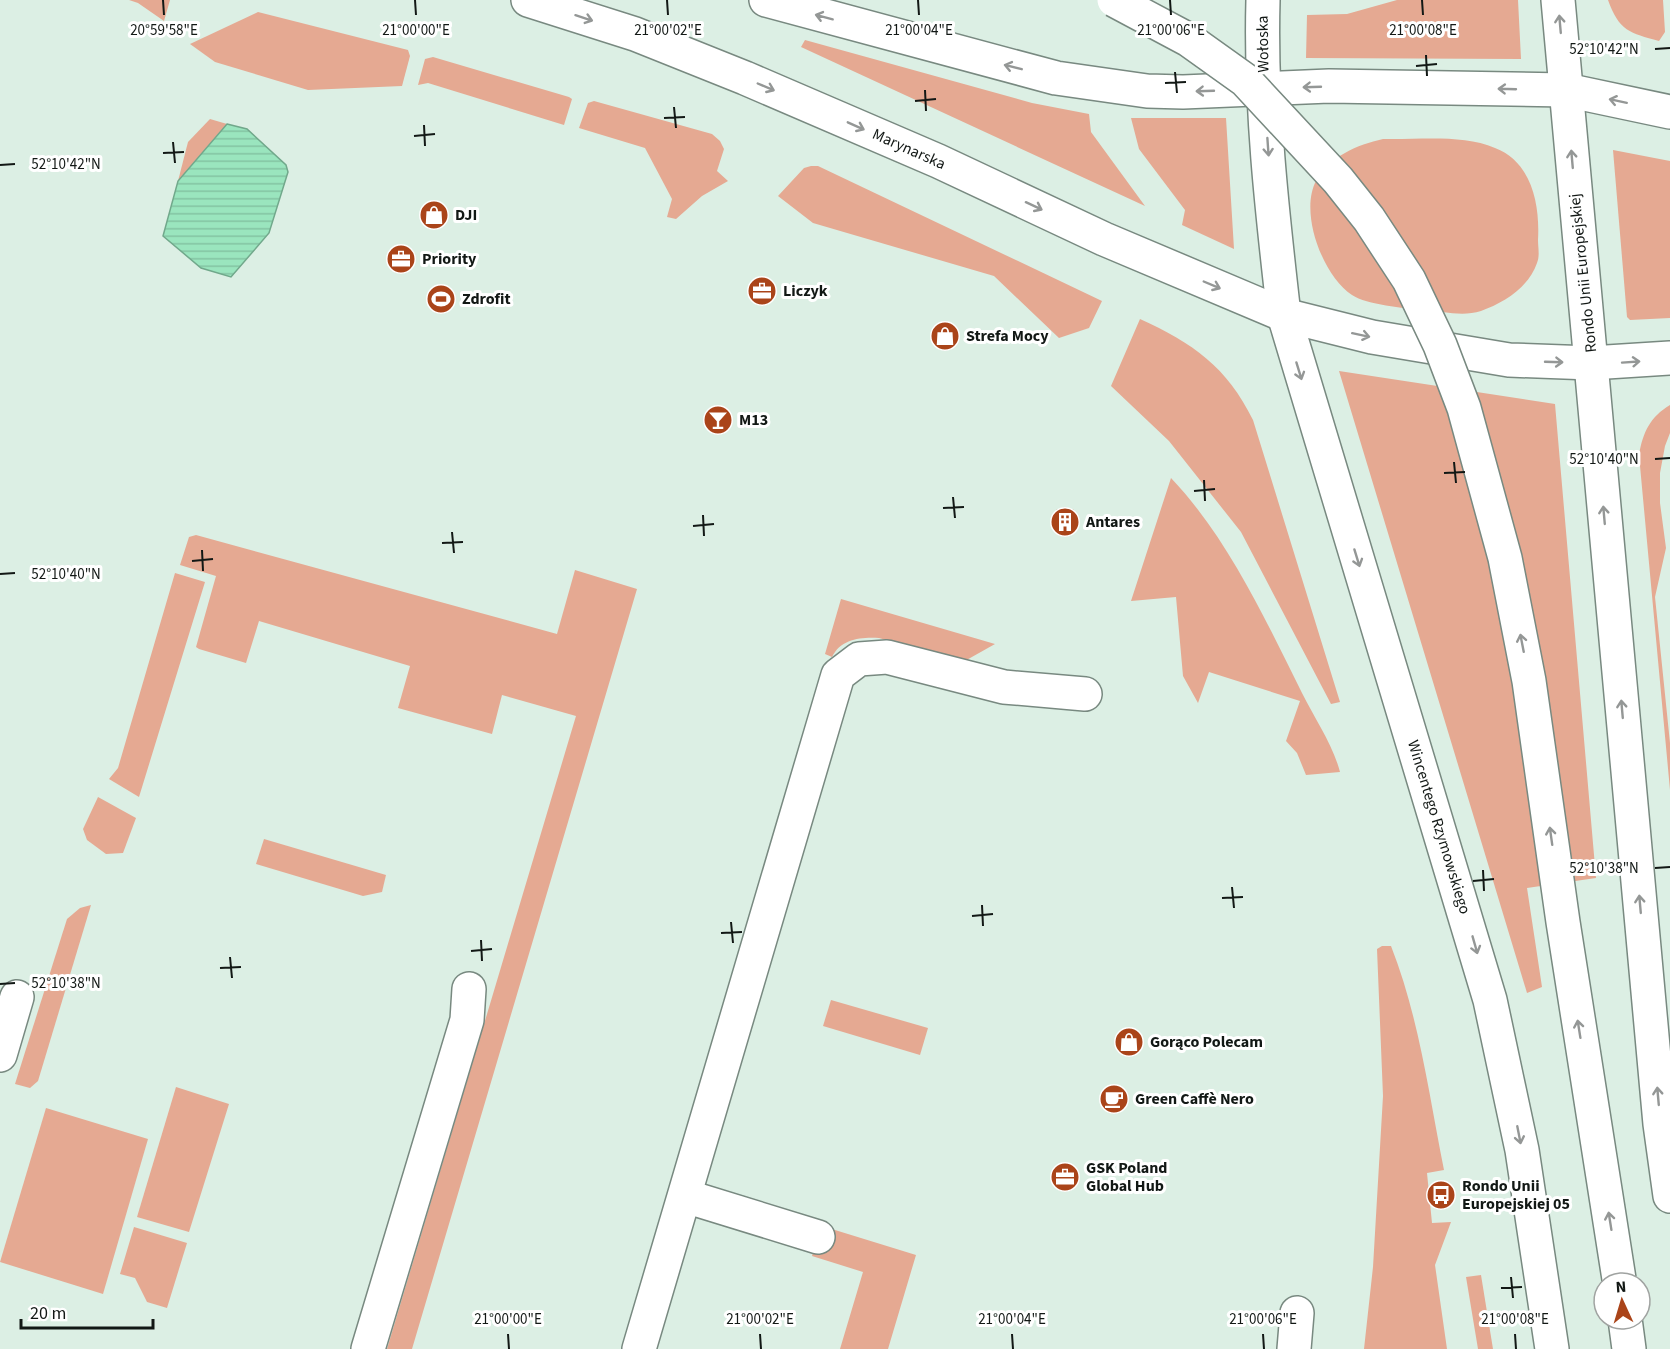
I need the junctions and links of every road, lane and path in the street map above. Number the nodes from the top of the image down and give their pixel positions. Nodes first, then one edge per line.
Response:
1 (528, 0) edge
2 (766, 0) edge
3 (1114, 0) edge
4 (1263, 0) edge
5 (1558, 0) edge
6 (1264, 88) junction
7 (1566, 90) junction
8 (1670, 112) edge
9 (1284, 315) junction
10 (1670, 358) edge
11 (1591, 363) junction
12 (1085, 694) dead end
13 (469, 990) dead end
14 (18, 997) dead end
15 (0, 1055) edge
16 (685, 1196) junction
17 (1670, 1196) edge
18 (818, 1237) dead end
19 (1617, 1271) edge
20 (1298, 1313) dead end
21 (1627, 1331) edge
22 (368, 1349) edge
23 (639, 1349) edge
24 (1294, 1349) edge
25 (1552, 1349) edge
26 (1629, 1349) edge

1 -> 9 main road, Marynarska
6 -> 2 main road
19 -> 3 main road, bridge
4 - 6 main road, Wołoska
7 -> 5 main road
7 -> 6 main road
6 -> 9 main road
8 -> 7 main road
11 -> 7 main road, Rondo Unii Europejskiej
9 -> 11 main road, Rondo Unii Europejskiej
9 -> 25 main road, Wincentego Rzymowskiego
11 -> 10 main road
17 -> 11 main road
12 - 16 main road
13 - 22 main road
14 - 15 main road
16 - 18 main road
16 - 23 main road
20 - 24 main road
21 - 26 main road

